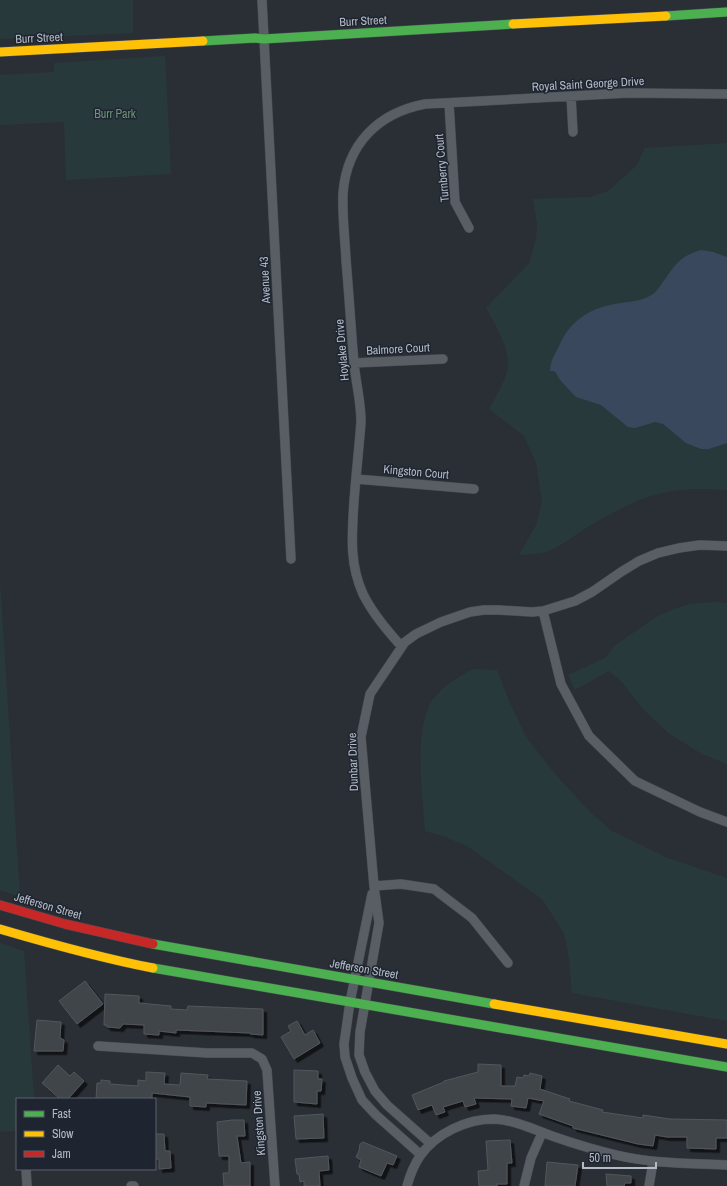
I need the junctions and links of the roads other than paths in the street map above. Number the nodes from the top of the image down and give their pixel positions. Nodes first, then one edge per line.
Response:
1 (262, 0) edge
2 (727, 12) edge
3 (264, 39) junction
4 (0, 52) edge
5 (727, 94) edge
6 (571, 96) junction
7 (449, 103) junction
8 (573, 132) dead end
9 (469, 228) dead end
10 (443, 359) dead end
11 (354, 363) junction
12 (356, 479) junction
13 (474, 489) dead end
14 (727, 546) edge
15 (291, 559) dead end
16 (543, 611) junction
17 (401, 646) junction
18 (727, 822) edge
19 (374, 886) junction
20 (0, 905) edge
21 (0, 929) edge
22 (508, 963) dead end
23 (355, 980) junction
24 (369, 982) junction
25 (350, 1002) junction
26 (365, 1005) junction
27 (727, 1044) edge
28 (98, 1046) dead end
29 (727, 1067) edge
30 (542, 1132) junction
31 (426, 1149) junction
32 (653, 1162) junction
33 (727, 1165) edge
34 (26, 1170) edge
35 (27, 1186) edge
36 (275, 1186) edge
37 (407, 1186) edge
38 (524, 1186) edge
39 (649, 1186) edge

1 - 3 street, Avenue 43
2 - 3 main road, Burr Street
3 - 4 main road, Burr Street
3 - 15 street, Avenue 43
5 - 6 street, Royal Saint George Drive
6 - 7 street, Royal Saint George Drive
6 - 8 street
7 - 9 street, Turnberry Court
7 - 11 street, Hoylake Drive
10 - 11 street, Balmore Court
11 - 12 street, Hoylake Drive
12 - 13 street, Kingston Court
12 - 17 street, Hoylake Drive
14 - 16 street
16 - 17 street
16 - 18 street
17 - 19 street, Dunbar Drive
19 - 22 street
19 - 23 street, Dunbar Drive
19 - 24 street, Dunbar Drive
20 - 23 main road, Jefferson Street
21 - 25 main road
23 - 24 main road, Jefferson Street
23 - 25 street, Dunbar Drive
24 - 26 street, Dunbar Drive
24 - 27 main road, Jefferson Street
25 - 26 main road
25 - 31 street, Dunbar Drive
26 - 29 main road
26 - 31 street, Dunbar Drive
28 - 36 street, Kingston Drive
30 - 31 street
30 - 32 street
30 - 38 street
31 - 37 street
32 - 33 street
32 - 39 street
34 - 35 street

